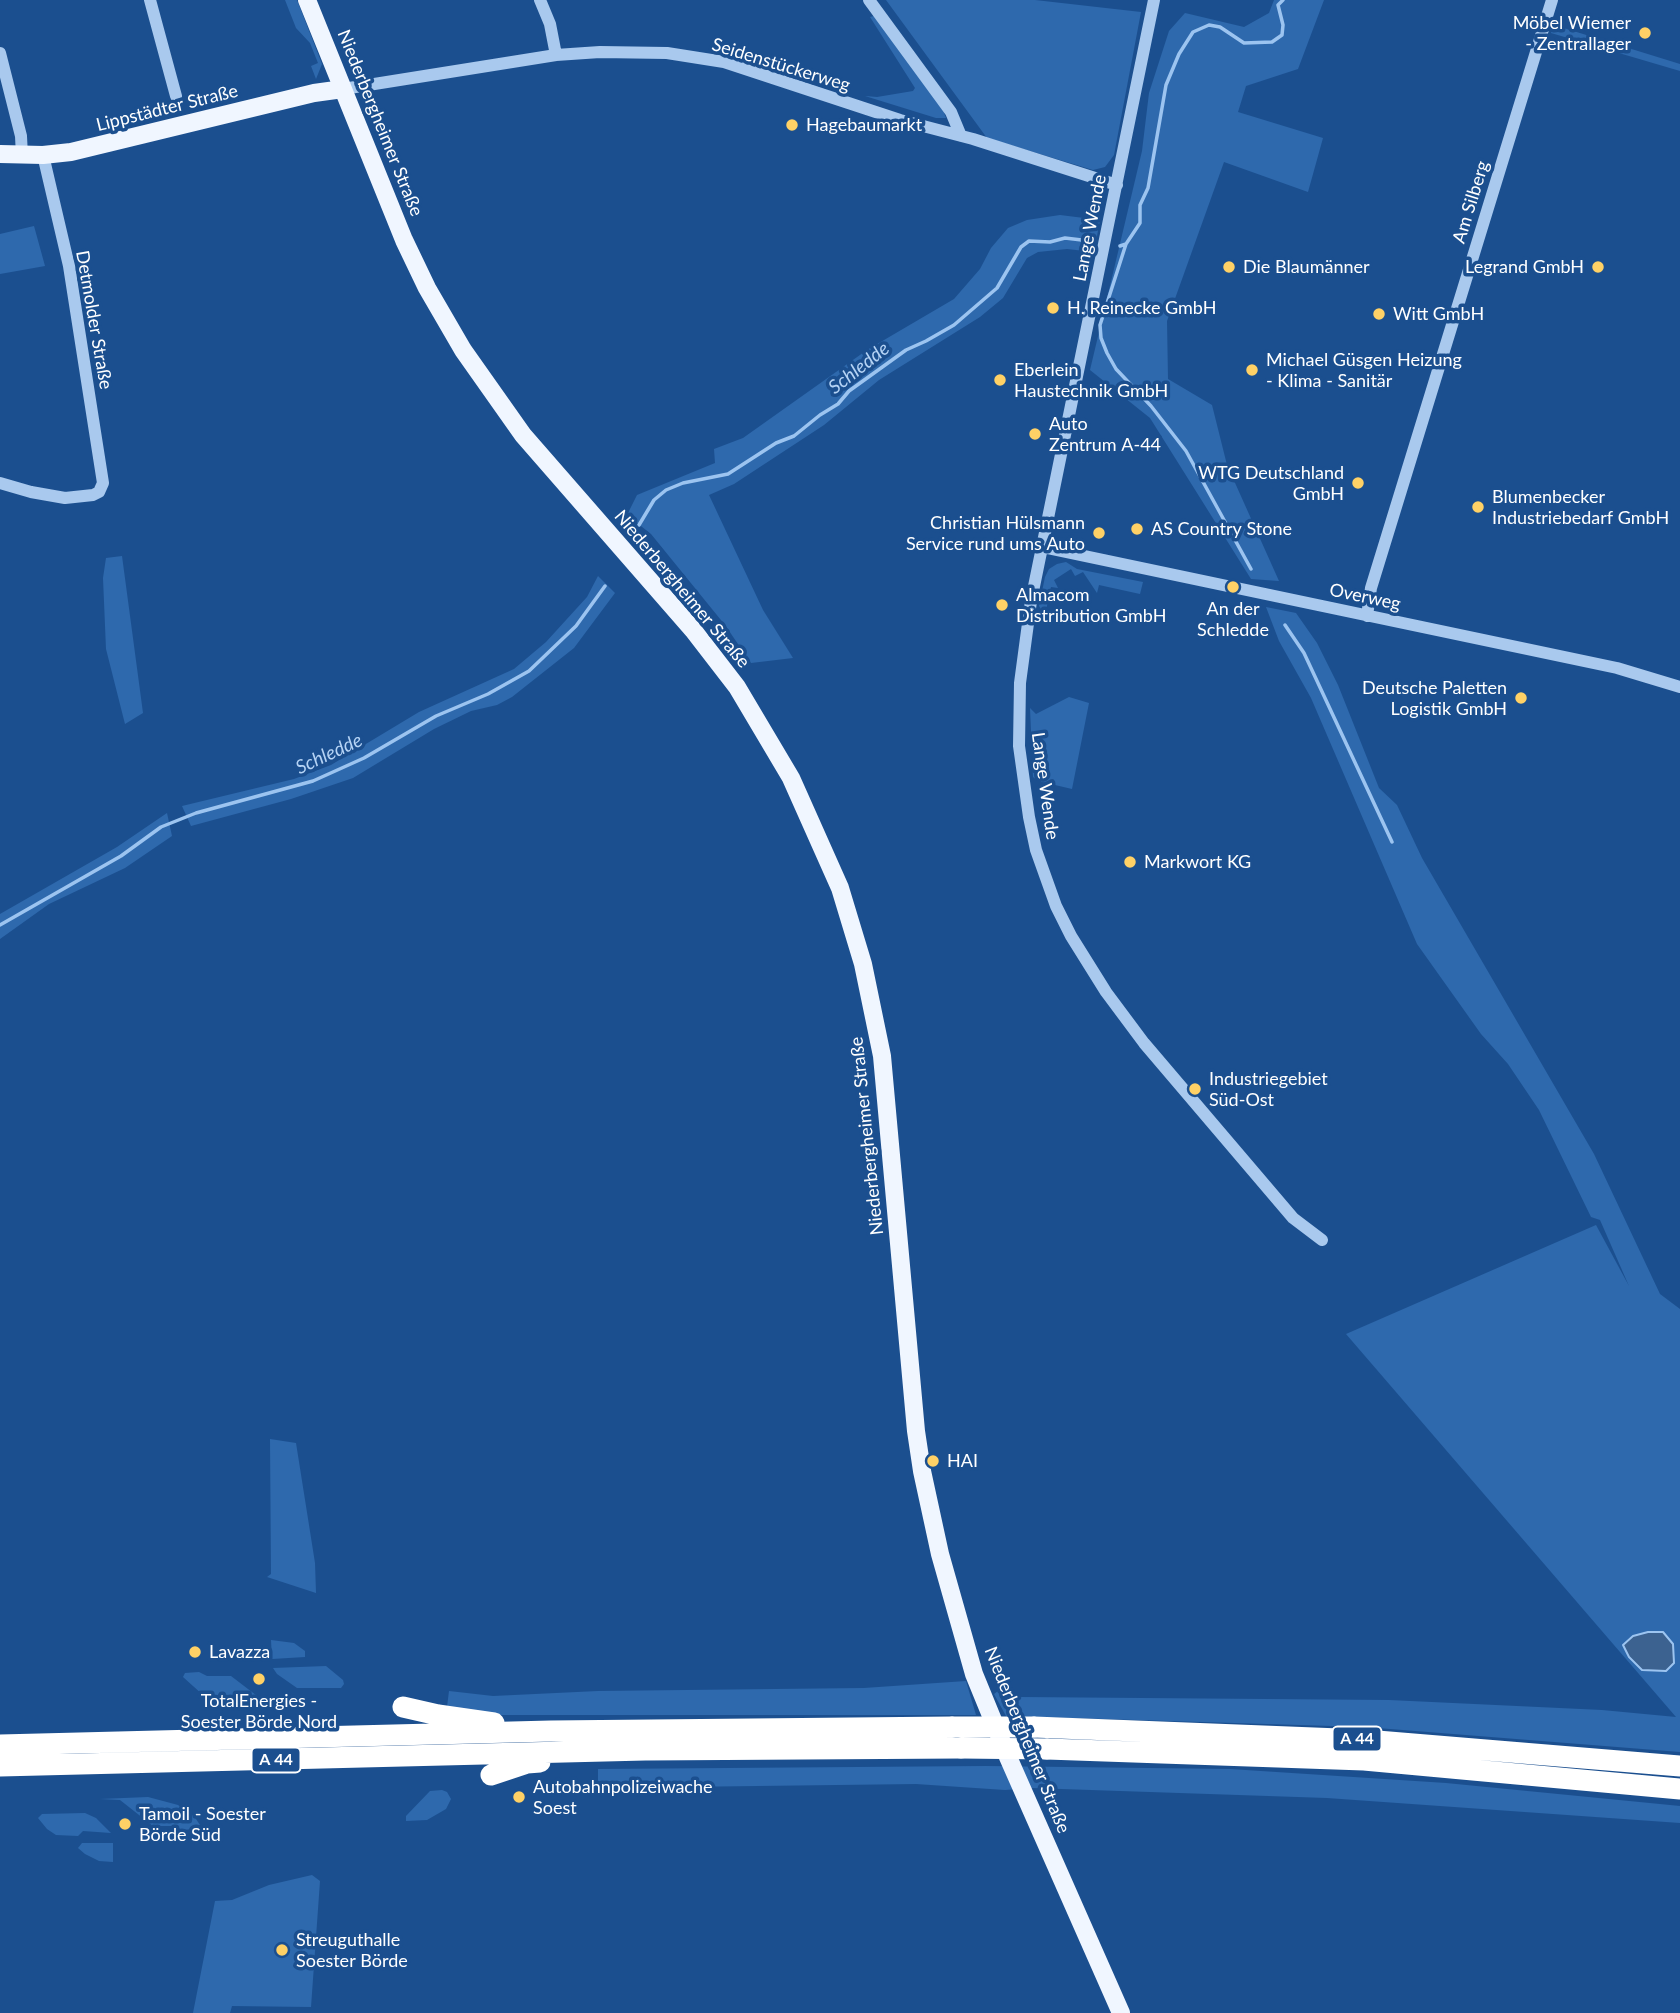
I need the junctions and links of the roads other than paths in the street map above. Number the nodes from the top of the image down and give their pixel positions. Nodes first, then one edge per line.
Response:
1 (150, 0) edge
2 (307, 0) edge
3 (540, 0) edge
4 (869, 0) edge
5 (1154, 0) edge
6 (1552, 0) edge
7 (0, 53) edge
8 (556, 55) junction
9 (343, 89) junction
10 (176, 96) dead end
11 (961, 136) junction
12 (0, 154) edge
13 (43, 155) junction
14 (22, 156) junction
15 (1117, 185) junction
16 (0, 483) edge
17 (1042, 547) junction
18 (1367, 615) junction
19 (1680, 687) edge
20 (1322, 1240) dead end
21 (403, 1707) dead end
22 (616, 1744) junction
23 (0, 1745) edge
24 (552, 1748) junction
25 (0, 1766) edge
26 (1680, 1766) edge
27 (491, 1775) dead end
28 (1680, 1788) edge
29 (1121, 2013) edge

1 - 10 street
2 - 9 main road, Niederbergheimer Straße
3 - 8 street
4 - 11 street
5 - 15 street, Lange Wende
6 - 18 street, Am Silberg
7 - 14 street
8 - 9 street, Seidenstückerweg
8 - 11 street, Seidenstückerweg
9 - 13 main road, Lippstädter Straße
9 - 29 main road, Niederbergheimer Straße
11 - 15 street, Seidenstückerweg
12 - 14 main road, Lippstädter Straße
13 - 14 main road, Lippstädter Straße
13 - 16 street, Detmolder Straße
15 - 17 street, Lange Wende
17 - 18 street, Overweg
17 - 20 street, Lange Wende
18 - 19 street, Overweg
21 - 24 highway
22 - 24 highway
22 - 24 highway, A 44
22 - 26 highway, A 44, bridge
22 - 28 highway, A 44, bridge
23 - 24 highway, A 44
24 - 25 highway, A 44
24 - 27 highway

